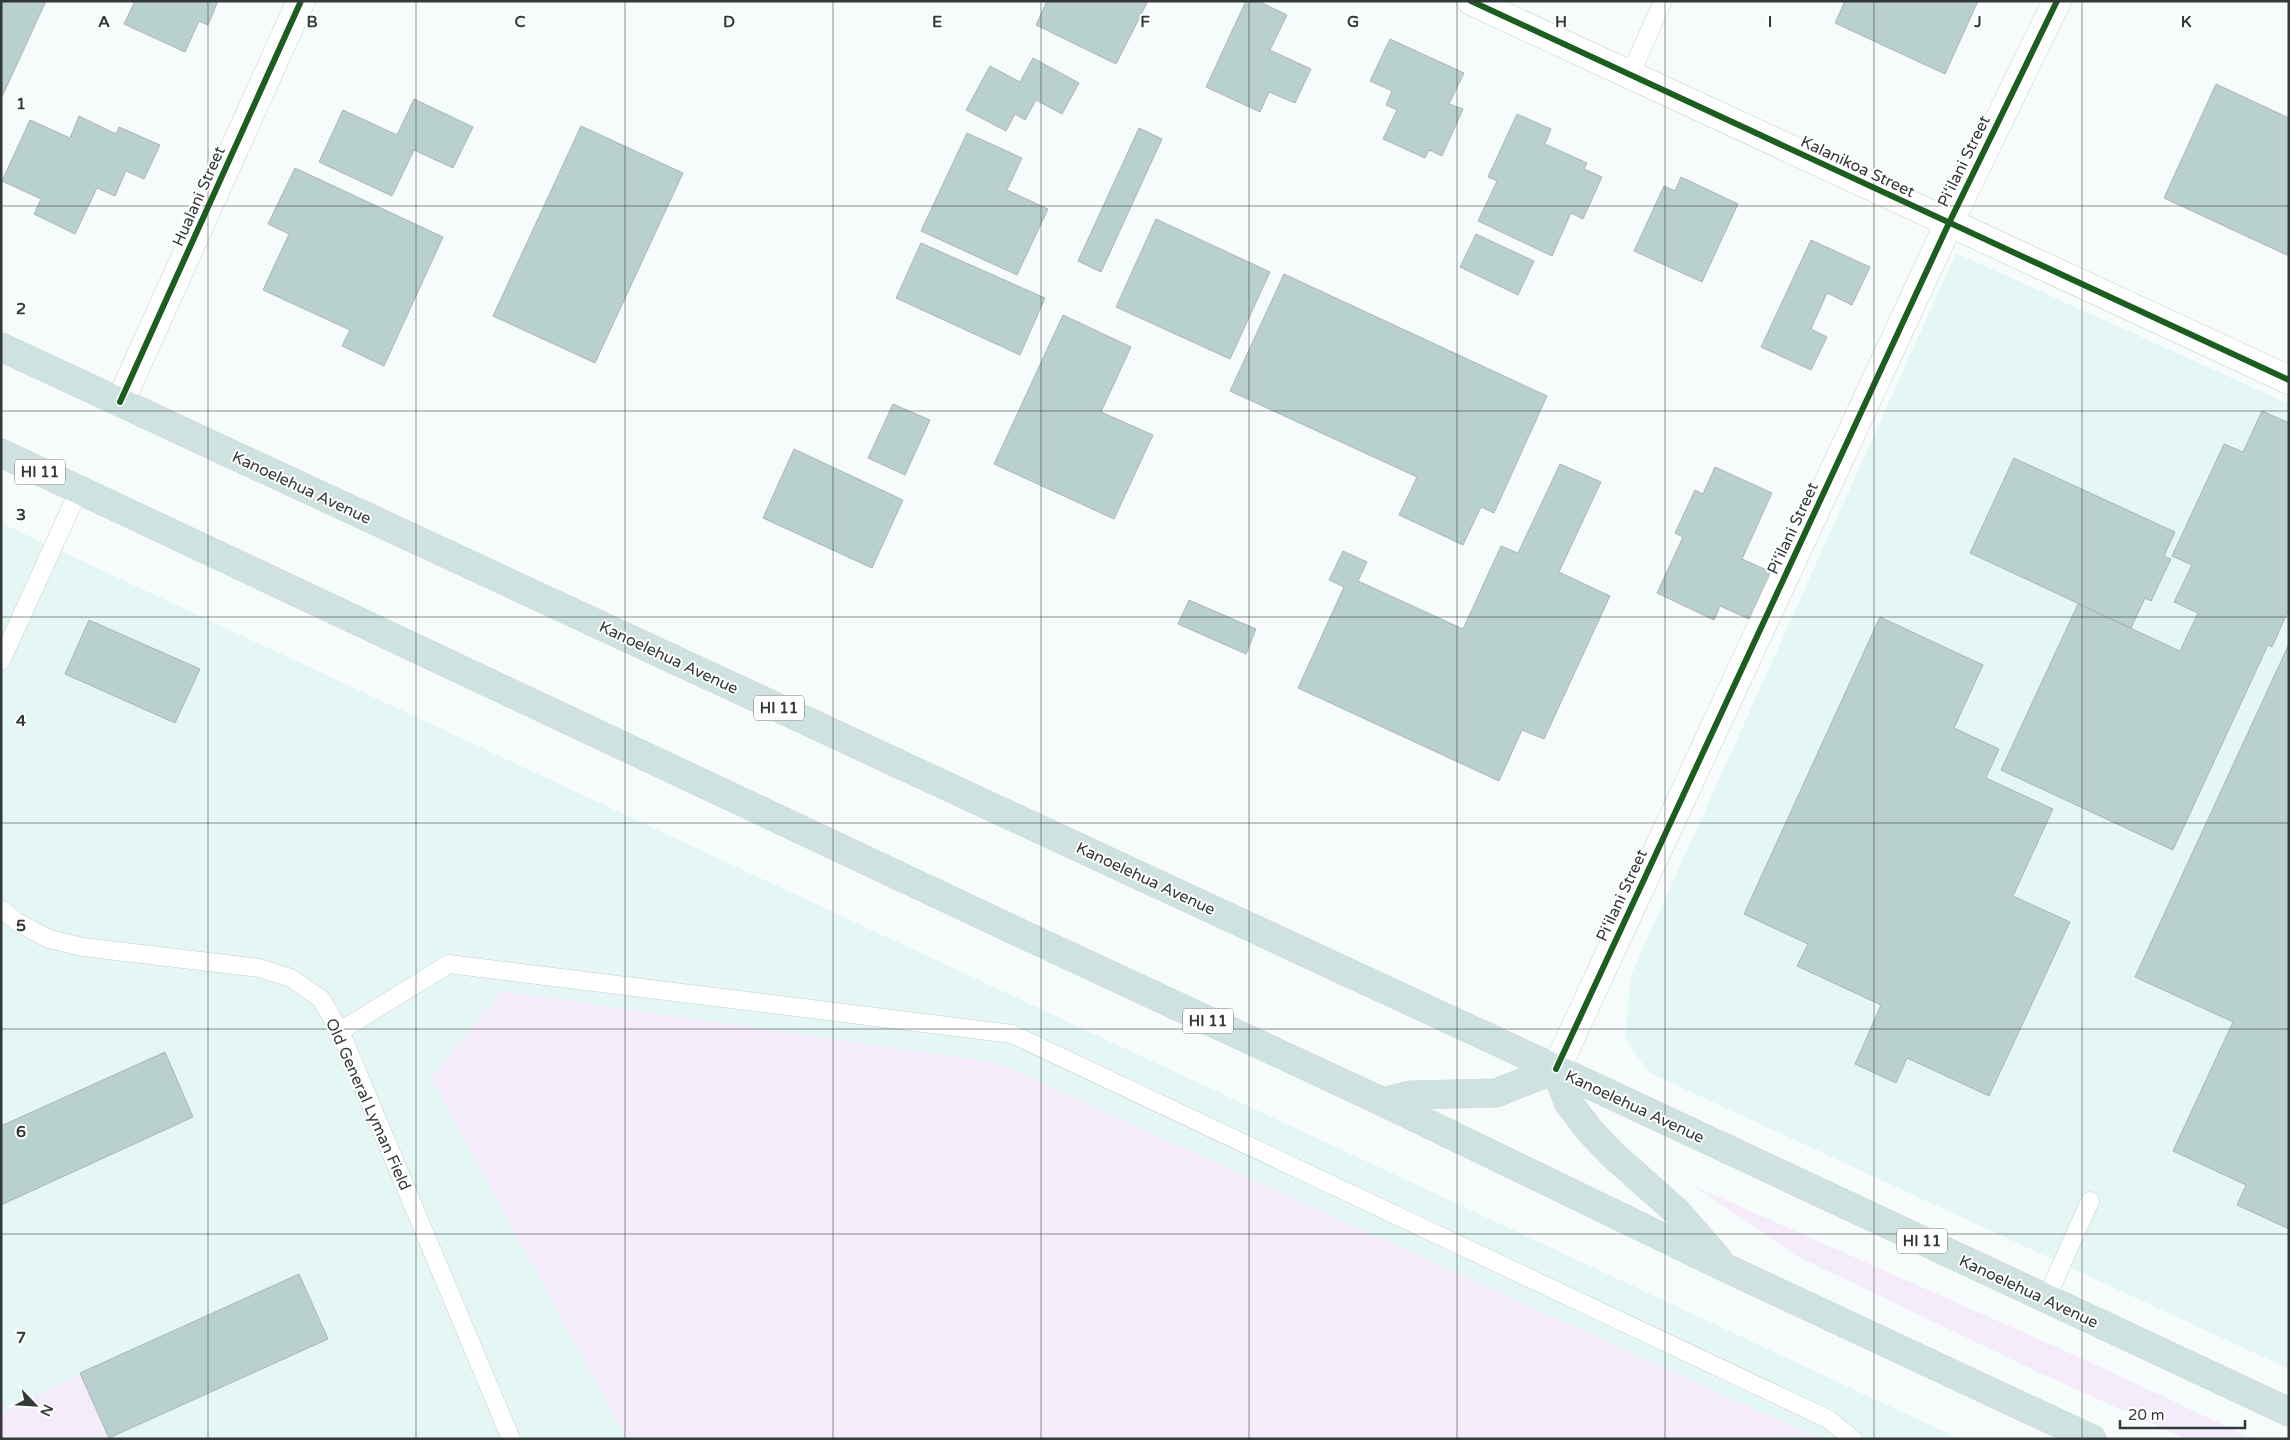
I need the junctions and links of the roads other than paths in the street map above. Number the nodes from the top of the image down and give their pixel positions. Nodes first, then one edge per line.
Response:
1 (301, 1) edge
2 (1471, 1) edge
3 (1663, 1) edge
4 (2057, 1) edge
5 (1630, 75) junction
6 (1949, 223) junction
7 (1, 347) edge
8 (2289, 380) edge
9 (120, 402) junction
10 (1, 453) edge
11 (79, 490) junction
12 (1, 661) edge
13 (1, 908) edge
14 (340, 1031) junction
15 (1556, 1069) junction
16 (1383, 1102) junction
17 (2090, 1201) dead end
18 (1724, 1267) junction
19 (2046, 1298) junction
20 (2289, 1412) edge
21 (511, 1439) edge
22 (1853, 1439) edge
23 (2092, 1439) edge

1 - 9 street, Hualani Street
2 - 5 street, Kalanikoa Street
3 - 5 lane
4 - 6 street, Pi‘ilani Street
5 - 6 street, Kalanikoa Street
6 - 8 street, Kalanikoa Street
6 - 15 street, Pi‘ilani Street
7 - 9 highway, Kanoelehua Avenue / HI 11
9 - 15 highway, Kanoelehua Avenue / HI 11
10 - 11 highway, HI 11
11 - 12 lane
11 - 16 highway, HI 11
13 - 14 lane, Old General Lyman Field
14 - 21 lane, Old General Lyman Field
14 - 22 lane
15 - 16 highway
15 - 18 highway
15 - 19 highway, Kanoelehua Avenue / HI 11
16 - 18 highway, HI 11
17 - 19 lane
18 - 23 highway, HI 11
19 - 20 highway, Kanoelehua Avenue / HI 11

